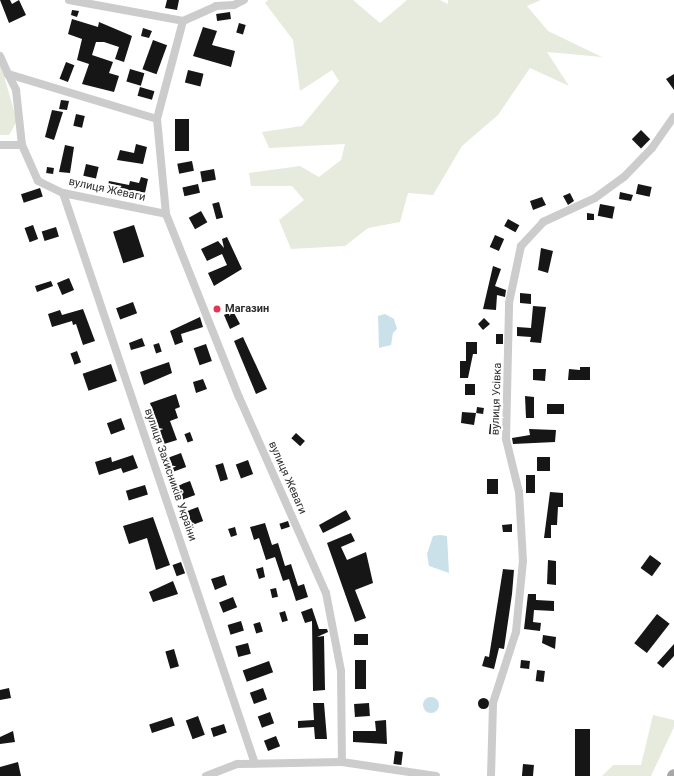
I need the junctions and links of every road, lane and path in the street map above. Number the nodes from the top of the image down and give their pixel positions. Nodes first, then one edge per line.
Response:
1 (69, 0) edge
2 (224, 0) edge
3 (244, 0) edge
4 (216, 6) junction
5 (183, 20) junction
6 (0, 56) edge
7 (8, 74) junction
8 (674, 117) edge
9 (156, 119) junction
10 (0, 145) edge
11 (22, 145) junction
12 (63, 193) junction
13 (166, 214) junction
14 (342, 762) junction
15 (255, 764) junction
16 (206, 776) edge
17 (436, 776) edge
18 (491, 776) edge

1 - 5 street
2 - 4 street
3 - 4 street
4 - 5 street
5 - 9 street, вулиця Жеваги
6 - 7 street, вулиця Жеваги
7 - 9 street
7 - 11 street, вулиця Жеваги
8 - 18 street, вулиця Усівка
9 - 13 street, вулиця Жеваги
10 - 11 street
11 - 12 street, вулиця Жеваги
12 - 13 street, вулиця Жеваги
12 - 15 street, вулиця Захисників України
13 - 14 street, вулиця Жеваги
14 - 15 street
14 - 17 street
15 - 16 street

